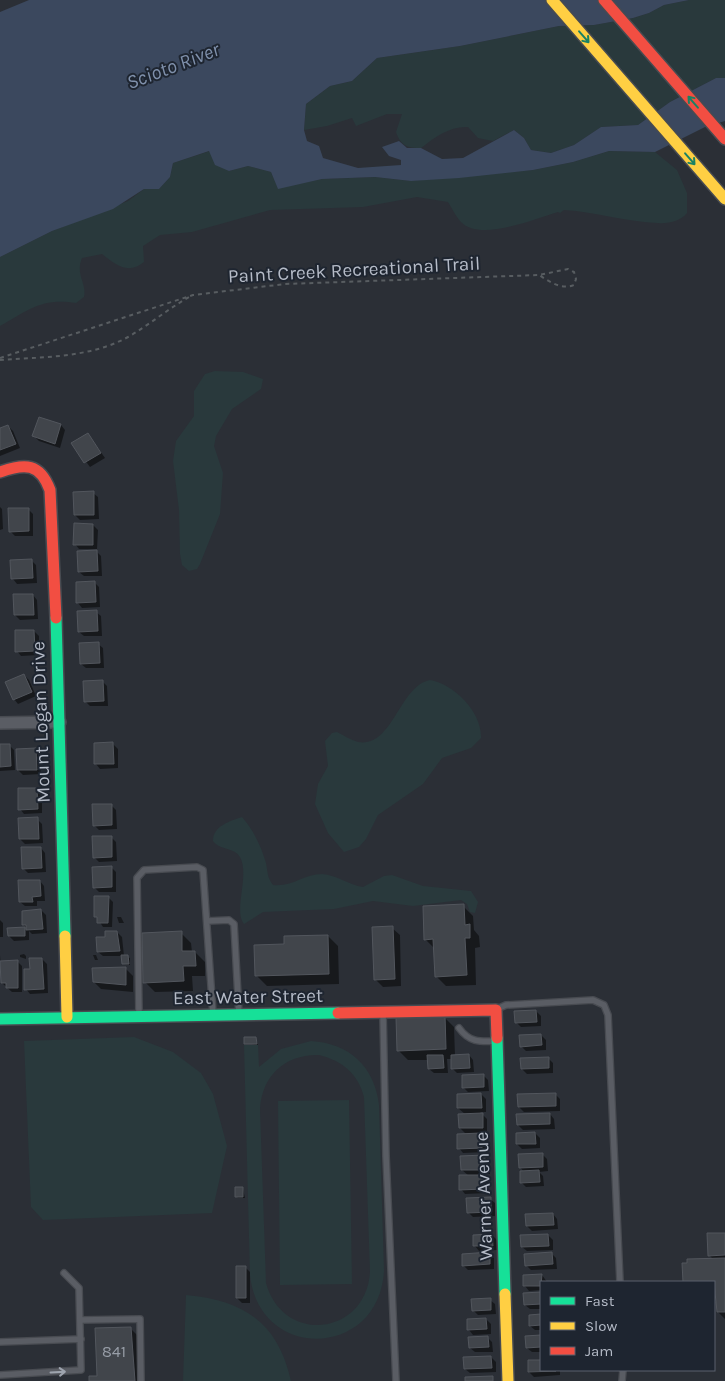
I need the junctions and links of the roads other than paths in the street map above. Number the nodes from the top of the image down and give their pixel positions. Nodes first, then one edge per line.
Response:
1 (552, 0) edge
2 (604, 0) edge
3 (725, 139) edge
4 (725, 199) edge
5 (0, 472) edge
6 (60, 722) junction
7 (0, 724) edge
8 (207, 921) junction
9 (496, 1010) junction
10 (382, 1012) junction
11 (213, 1015) junction
12 (239, 1015) junction
13 (138, 1016) junction
14 (67, 1017) junction
15 (0, 1019) edge
16 (459, 1028) dead end
17 (497, 1041) junction
18 (64, 1274) dead end
19 (620, 1281) edge
20 (80, 1320) junction
21 (81, 1339) junction
22 (0, 1342) edge
23 (0, 1375) edge
24 (141, 1381) edge
25 (396, 1381) edge
26 (508, 1381) edge

1 -> 4 main road
3 -> 2 main road
5 - 6 main road, Mount Logan Drive
6 - 7 street
6 - 14 main road, Mount Logan Drive
8 - 11 lane
8 - 12 lane
8 - 13 lane
9 - 10 main road, East Water Street
9 - 17 main road, Warner Avenue
9 - 19 lane
10 - 12 main road, East Water Street
10 - 25 lane
11 - 12 main road, East Water Street
11 - 13 main road, East Water Street
13 - 14 main road, East Water Street
14 - 15 main road, East Water Street
16 - 17 lane
17 - 26 main road, Warner Avenue
18 - 20 lane
20 - 21 lane
20 - 24 lane
21 - 22 lane
23 -> 21 lane

